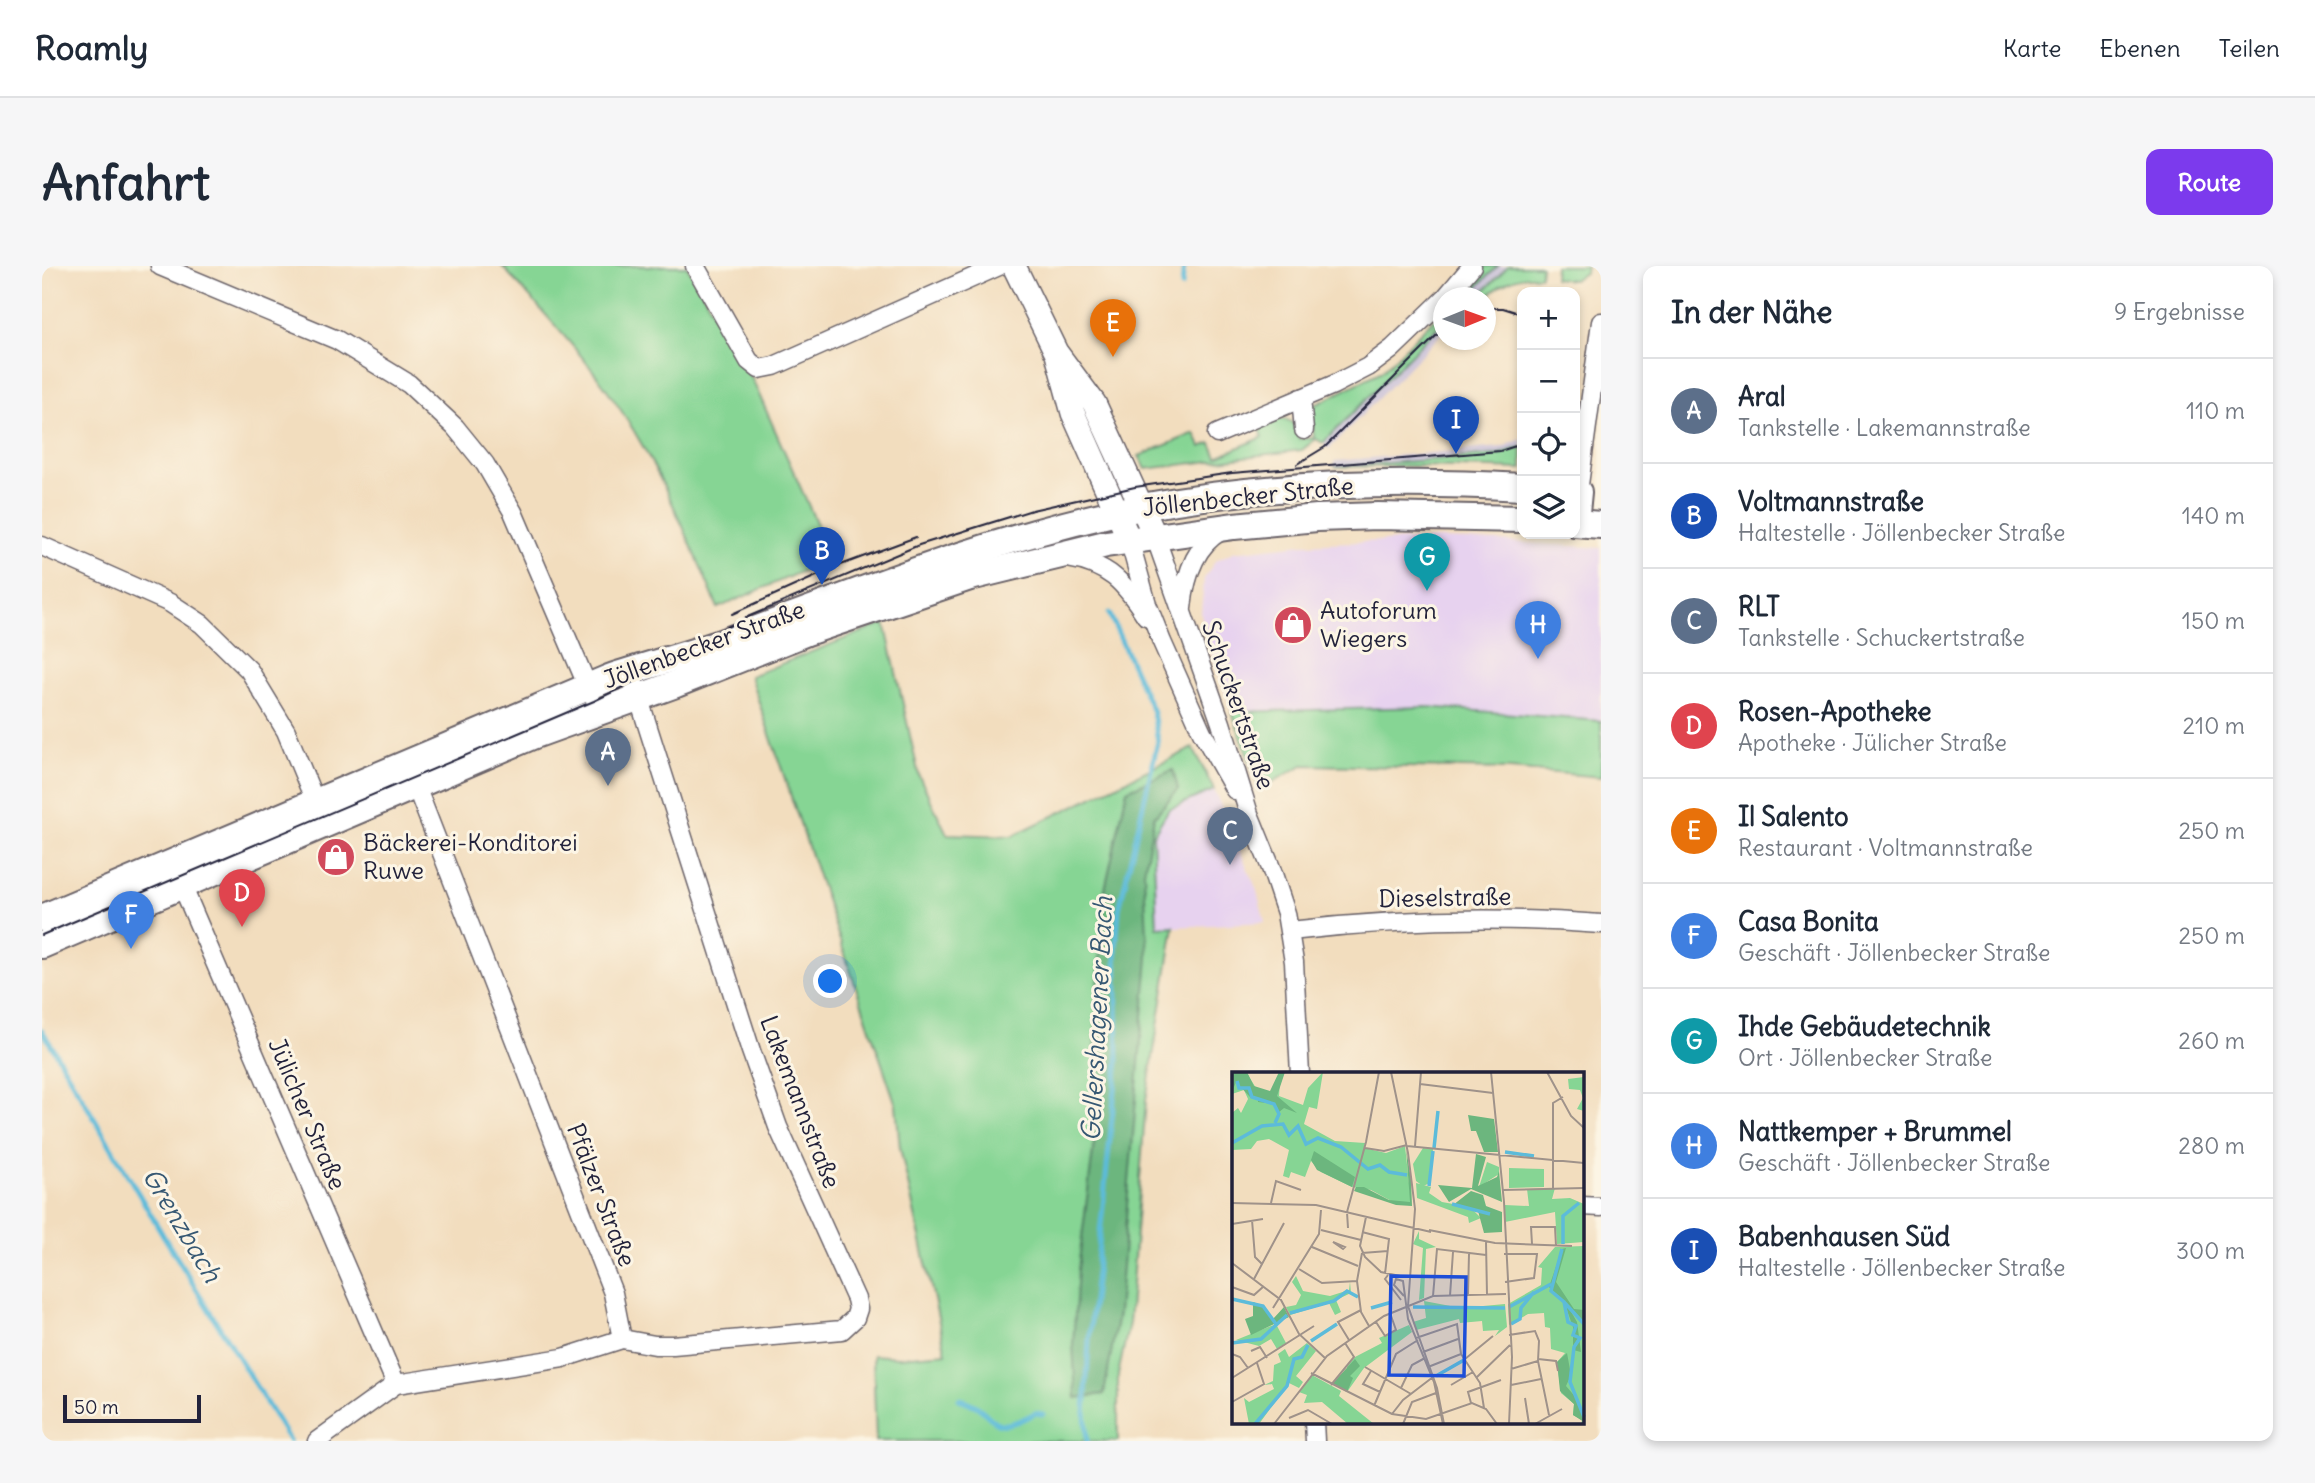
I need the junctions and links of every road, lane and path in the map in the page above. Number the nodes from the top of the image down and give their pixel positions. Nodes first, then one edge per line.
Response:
1 (160, 266) edge
2 (695, 266) edge
3 (999, 266) edge
4 (1014, 266) edge
5 (1472, 266) edge
6 (1454, 287) edge
7 (1433, 309) edge
8 (1601, 322) edge
9 (1056, 352) junction
10 (1301, 398) junction
11 (1304, 430) dead end
12 (1217, 434) dead end
13 (1517, 487) edge
14 (1585, 493) edge
15 (1143, 507) junction
16 (1117, 513) junction
17 (1517, 519) edge
18 (1580, 523) edge
19 (1601, 525) edge
20 (1234, 526) junction
21 (1155, 536) junction
22 (1129, 540) junction
23 (42, 546) edge
24 (1040, 559) junction
25 (1181, 611) junction
26 (1162, 642) junction
27 (630, 671) junction
28 (588, 687) junction
29 (638, 698) junction
30 (599, 712) junction
31 (412, 774) junction
32 (319, 813) junction
33 (1249, 814) junction
34 (177, 874) junction
35 (42, 918) edge
36 (1601, 924) edge
37 (1290, 931) junction
38 (42, 945) edge
39 (1300, 1072) edge
40 (622, 1339) junction
41 (396, 1384) junction
42 (317, 1441) edge

1 - 28 street
2 - 3 street
4 - 9 street
5 - 6 street
7 - 10 street
8 - 14 street
9 - 15 street
9 - 16 street
10 - 11 street
10 - 12 street
13 - 15 main road, Jöllenbecker Straße
15 - 16 main road, Jöllenbecker Straße
15 - 21 street
16 - 22 street
16 - 27 main road, Jöllenbecker Straße
17 - 20 main road, Jöllenbecker Straße
18 - 19 main road
20 - 21 main road, Jöllenbecker Straße
20 - 25 street, Schuckertstraße
21 - 22 main road, Jöllenbecker Straße
21 - 25 street, Schuckertstraße
22 - 24 main road, Jöllenbecker Straße
22 - 26 street, Schuckertstraße
23 - 32 street
24 - 26 street, Schuckertstraße
24 - 29 main road, Jöllenbecker Straße
25 - 33 street, Schuckertstraße
26 - 33 street, Schuckertstraße
27 - 28 main road, Jöllenbecker Straße
27 - 29 street, Lakemannstraße
28 - 30 street
28 - 31 main road, Jöllenbecker Straße
29 - 30 main road, Jöllenbecker Straße
29 - 40 street, Lakemannstraße
30 - 31 main road, Jöllenbecker Straße
31 - 32 main road, Jöllenbecker Straße
31 - 40 street, Pfälzer Straße
32 - 34 main road, Jöllenbecker Straße
33 - 37 street, Schuckertstraße
34 - 35 main road, Jöllenbecker Straße
34 - 38 main road, Jöllenbecker Straße
34 - 41 street, Jülicher Straße
36 - 37 street, Dieselstraße
37 - 39 street, Schuckertstraße
40 - 41 street
41 - 42 street

